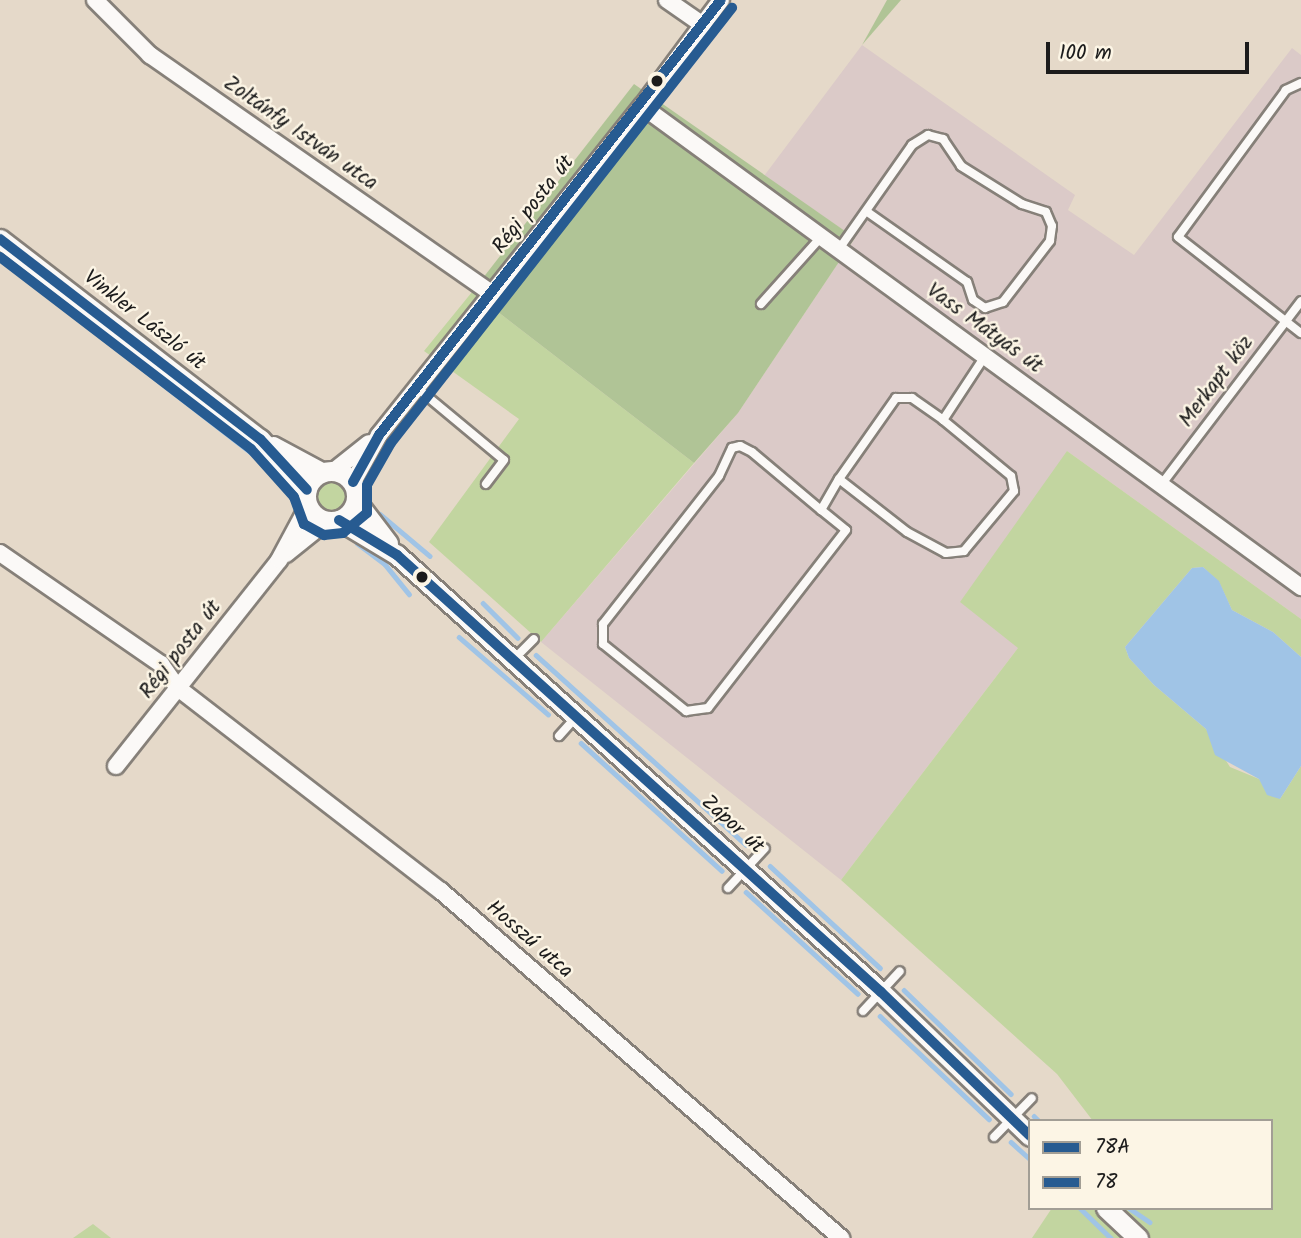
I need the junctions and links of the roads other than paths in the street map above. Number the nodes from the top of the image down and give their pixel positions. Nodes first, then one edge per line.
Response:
1 (95, 0) edge
2 (667, 0) edge
3 (721, 0) edge
4 (703, 25) junction
5 (1301, 83) edge
6 (642, 106) junction
7 (866, 211) junction
8 (821, 236) junction
9 (0, 239) edge
10 (839, 249) junction
11 (491, 293) junction
12 (1301, 301) edge
13 (761, 304) dead end
14 (1286, 321) junction
15 (1301, 333) edge
16 (985, 356) junction
17 (416, 387) junction
18 (943, 420) junction
19 (379, 435) junction
20 (260, 439) junction
21 (328, 471) junction
22 (839, 479) junction
23 (486, 484) dead end
24 (1161, 485) junction
25 (354, 492) junction
26 (308, 498) junction
27 (821, 510) junction
28 (333, 520) junction
29 (0, 553) edge
30 (397, 555) junction
31 (279, 560) junction
32 (1301, 587) edge
33 (534, 639) dead end
34 (514, 659) junction
35 (178, 688) junction
36 (577, 716) junction
37 (559, 736) dead end
38 (116, 766) dead end
39 (765, 848) dead end
40 (746, 869) junction
41 (728, 888) dead end
42 (900, 971) dead end
43 (881, 992) junction
44 (863, 1011) dead end
45 (1032, 1098) dead end
46 (1012, 1119) junction
47 (1028, 1134) edge
48 (994, 1137) dead end
49 (1108, 1210) edge
50 (841, 1238) edge
51 (1138, 1238) edge

1 - 11 street, Zoltánfy István utca
2 - 4 street
3 - 4 street, Régi posta út
4 - 6 street, Régi posta út
5 - 14 lane
6 - 8 street, Vass Mátyás út
6 - 11 street, Régi posta út
7 - 7 lane
7 - 10 lane
8 - 10 street, Vass Mátyás út
8 - 13 lane
9 - 20 street, Vinkler László út
10 - 16 street, Vass Mátyás út
11 - 17 street, Régi posta út
12 - 14 lane, Merkapt köz
14 - 15 lane
14 - 24 lane, Merkapt köz
16 - 18 lane
16 - 24 street, Vass Mátyás út
17 - 19 street, Régi posta út
17 - 23 lane
18 - 22 lane
18 - 22 lane
19 - 21 street, Régi posta út
19 - 25 street, Régi posta út
20 - 21 street, Vinkler László út
20 - 26 street, Vinkler László út
21 - 25 street, Vinkler László út
21 - 26 street
22 - 27 lane
24 - 32 street, Vass Mátyás út
25 - 28 street
25 - 30 street, Zápor út
26 - 28 street, Vinkler László út
26 - 31 street, Régi posta út
27 - 27 lane
28 - 30 street, Zápor út
28 - 31 street, Régi posta út
29 - 35 street, Hosszú utca
30 - 34 street, Zápor út
31 - 35 street, Régi posta út
33 - 34 lane
34 - 36 street, Zápor út
35 - 38 street, Régi posta út
35 - 50 street, Hosszú utca
36 - 37 lane
36 - 40 street, Zápor út
39 - 40 lane
40 - 41 lane
40 - 43 street, Zápor út
42 - 43 lane
43 - 44 lane
43 - 46 street, Zápor út
45 - 46 lane
46 - 47 street, Zápor út
46 - 48 lane
49 - 51 street

